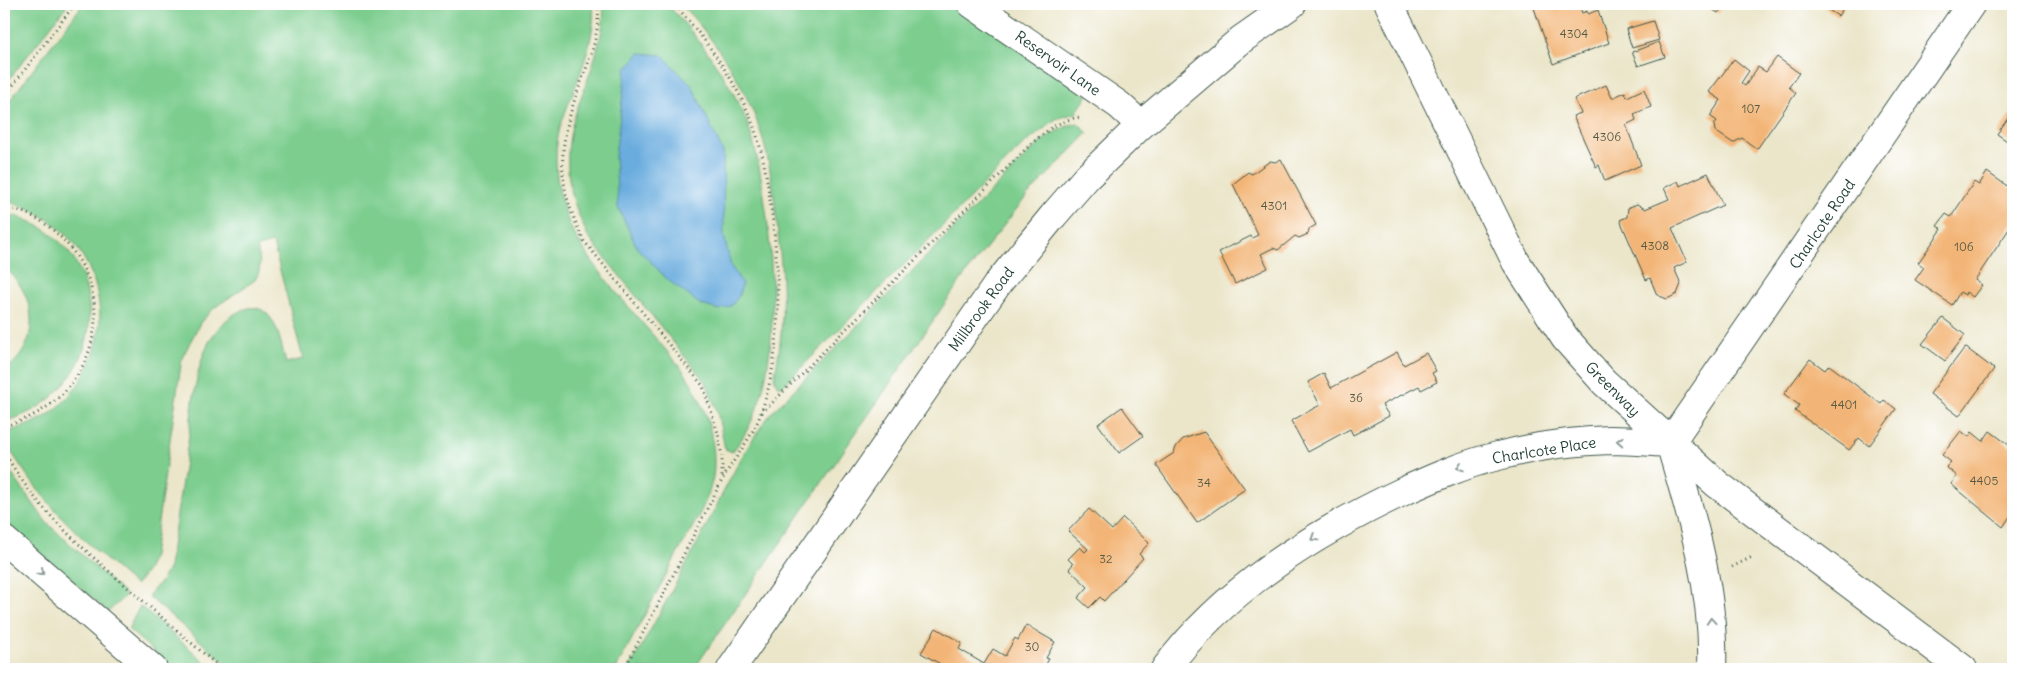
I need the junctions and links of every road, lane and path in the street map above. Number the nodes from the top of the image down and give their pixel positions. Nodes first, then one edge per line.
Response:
1 (75, 4) edge
2 (598, 4) edge
3 (674, 4) edge
4 (972, 4) edge
5 (1292, 4) edge
6 (1390, 4) edge
7 (1971, 4) edge
8 (4, 97) edge
9 (1085, 116) dead end
10 (1141, 125) junction
11 (4, 207) edge
12 (761, 415) junction
13 (4, 426) edge
14 (1670, 444) junction
15 (4, 451) edge
16 (722, 480) junction
17 (4, 540) edge
18 (1752, 557) dead end
19 (1727, 568) dead end
20 (153, 669) edge
21 (222, 669) edge
22 (624, 669) edge
23 (731, 669) edge
24 (1165, 669) edge
25 (1712, 669) edge
26 (1963, 669) edge

1 - 8 path
2 - 16 path
3 - 12 path
4 - 10 street, Reservoir Lane
5 - 10 street, Millbrook Road
6 - 14 street, Greenway
7 - 14 street, Charlcote Road
9 - 12 path
10 - 23 street, Millbrook Road
11 - 13 path
12 - 16 path
14 -> 24 street, Charlcote Place
25 -> 14 street
14 - 26 street, Greenway
15 - 21 path
16 - 22 path
17 -> 20 street
18 - 19 path

